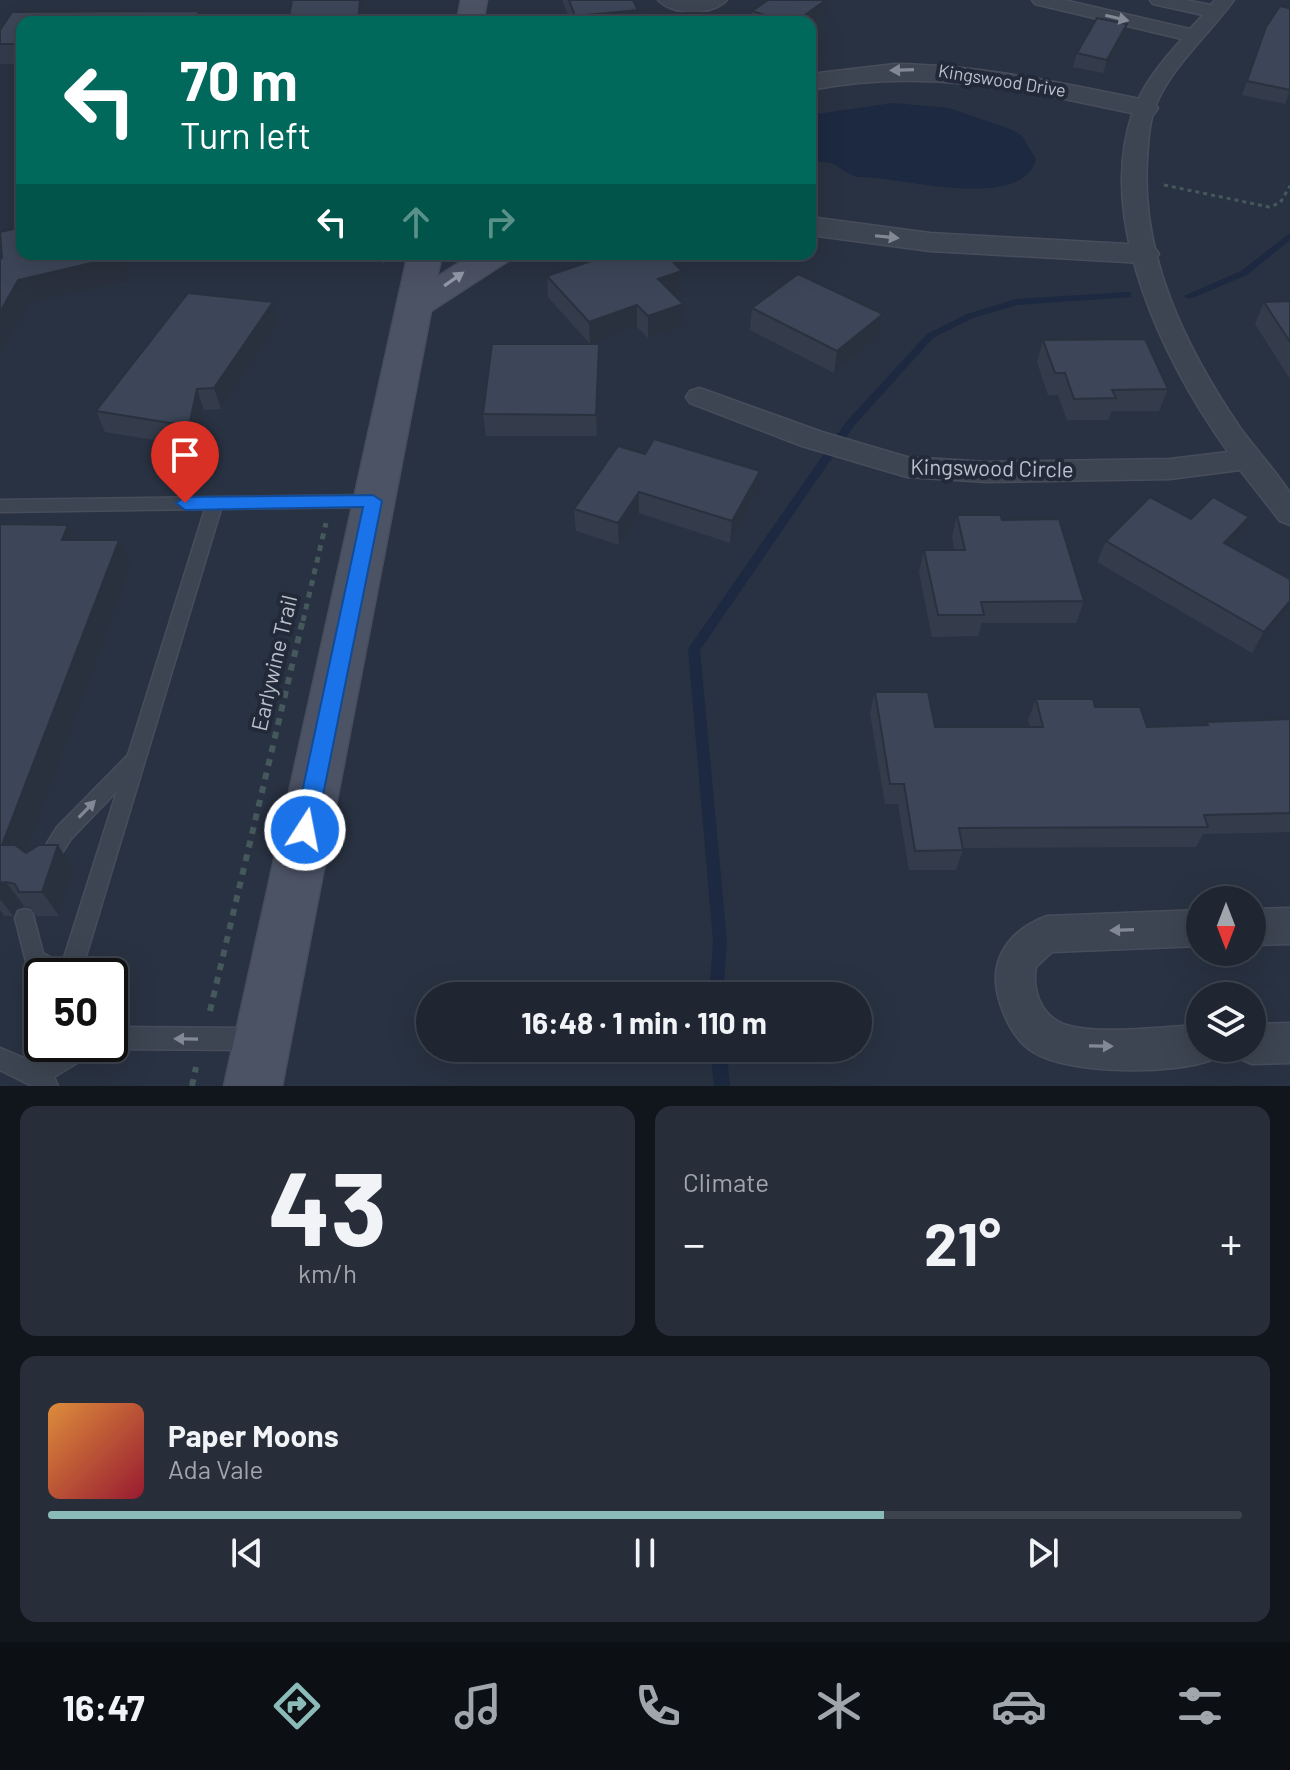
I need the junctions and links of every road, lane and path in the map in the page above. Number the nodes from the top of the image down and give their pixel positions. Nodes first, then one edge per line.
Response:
1 (667, 0) edge
2 (718, 0) edge
3 (1041, 0) edge
4 (1159, 0) edge
5 (1221, 6) edge
6 (1194, 36) junction
7 (816, 81) edge
8 (1145, 108) junction
9 (1131, 180) junction
10 (1290, 186) edge
11 (816, 227) edge
12 (1144, 254) junction
13 (382, 260) edge
14 (421, 260) edge
15 (481, 260) edge
16 (398, 293) junction
17 (699, 397) dead end
18 (1248, 459) junction
19 (352, 501) junction
20 (215, 503) junction
21 (0, 506) edge
22 (1290, 514) edge
23 (137, 757) junction
24 (44, 866) edge
25 (25, 918) edge
26 (1290, 926) edge
27 (1266, 927) edge
28 (1186, 929) edge
29 (34, 958) edge
30 (72, 958) edge
31 (128, 1038) edge
32 (262, 1039) junction
33 (203, 1040) junction
34 (1290, 1043) edge
35 (1266, 1044) edge
36 (1186, 1045) edge
37 (0, 1059) edge
38 (44, 1062) edge
39 (65, 1062) edge
40 (40, 1082) edge
41 (192, 1086) edge
42 (253, 1086) edge

1 - 2 street
3 -> 6 street
4 - 5 street
5 - 6 street
6 - 8 street
8 -> 7 street, Kingswood Drive
8 - 9 street
9 - 10 path
9 - 12 street
11 -> 12 street
12 - 18 street
13 - 16 path
14 - 16 main road
16 -> 15 main road
16 - 19 main road
17 - 18 street, Kingswood Circle
18 - 22 street
19 - 20 lane
19 - 32 main road
19 - 33 path, Earlywine Trail
20 - 21 lane
20 - 23 lane
24 -> 23 lane
23 - 30 lane
25 - 29 lane
26 - 27 street
28 -> 36 street
33 -> 31 lane
32 - 33 lane
32 - 42 main road
33 - 41 path, Earlywine Trail
34 - 35 street
37 - 40 lane
38 - 40 lane
39 - 40 lane

